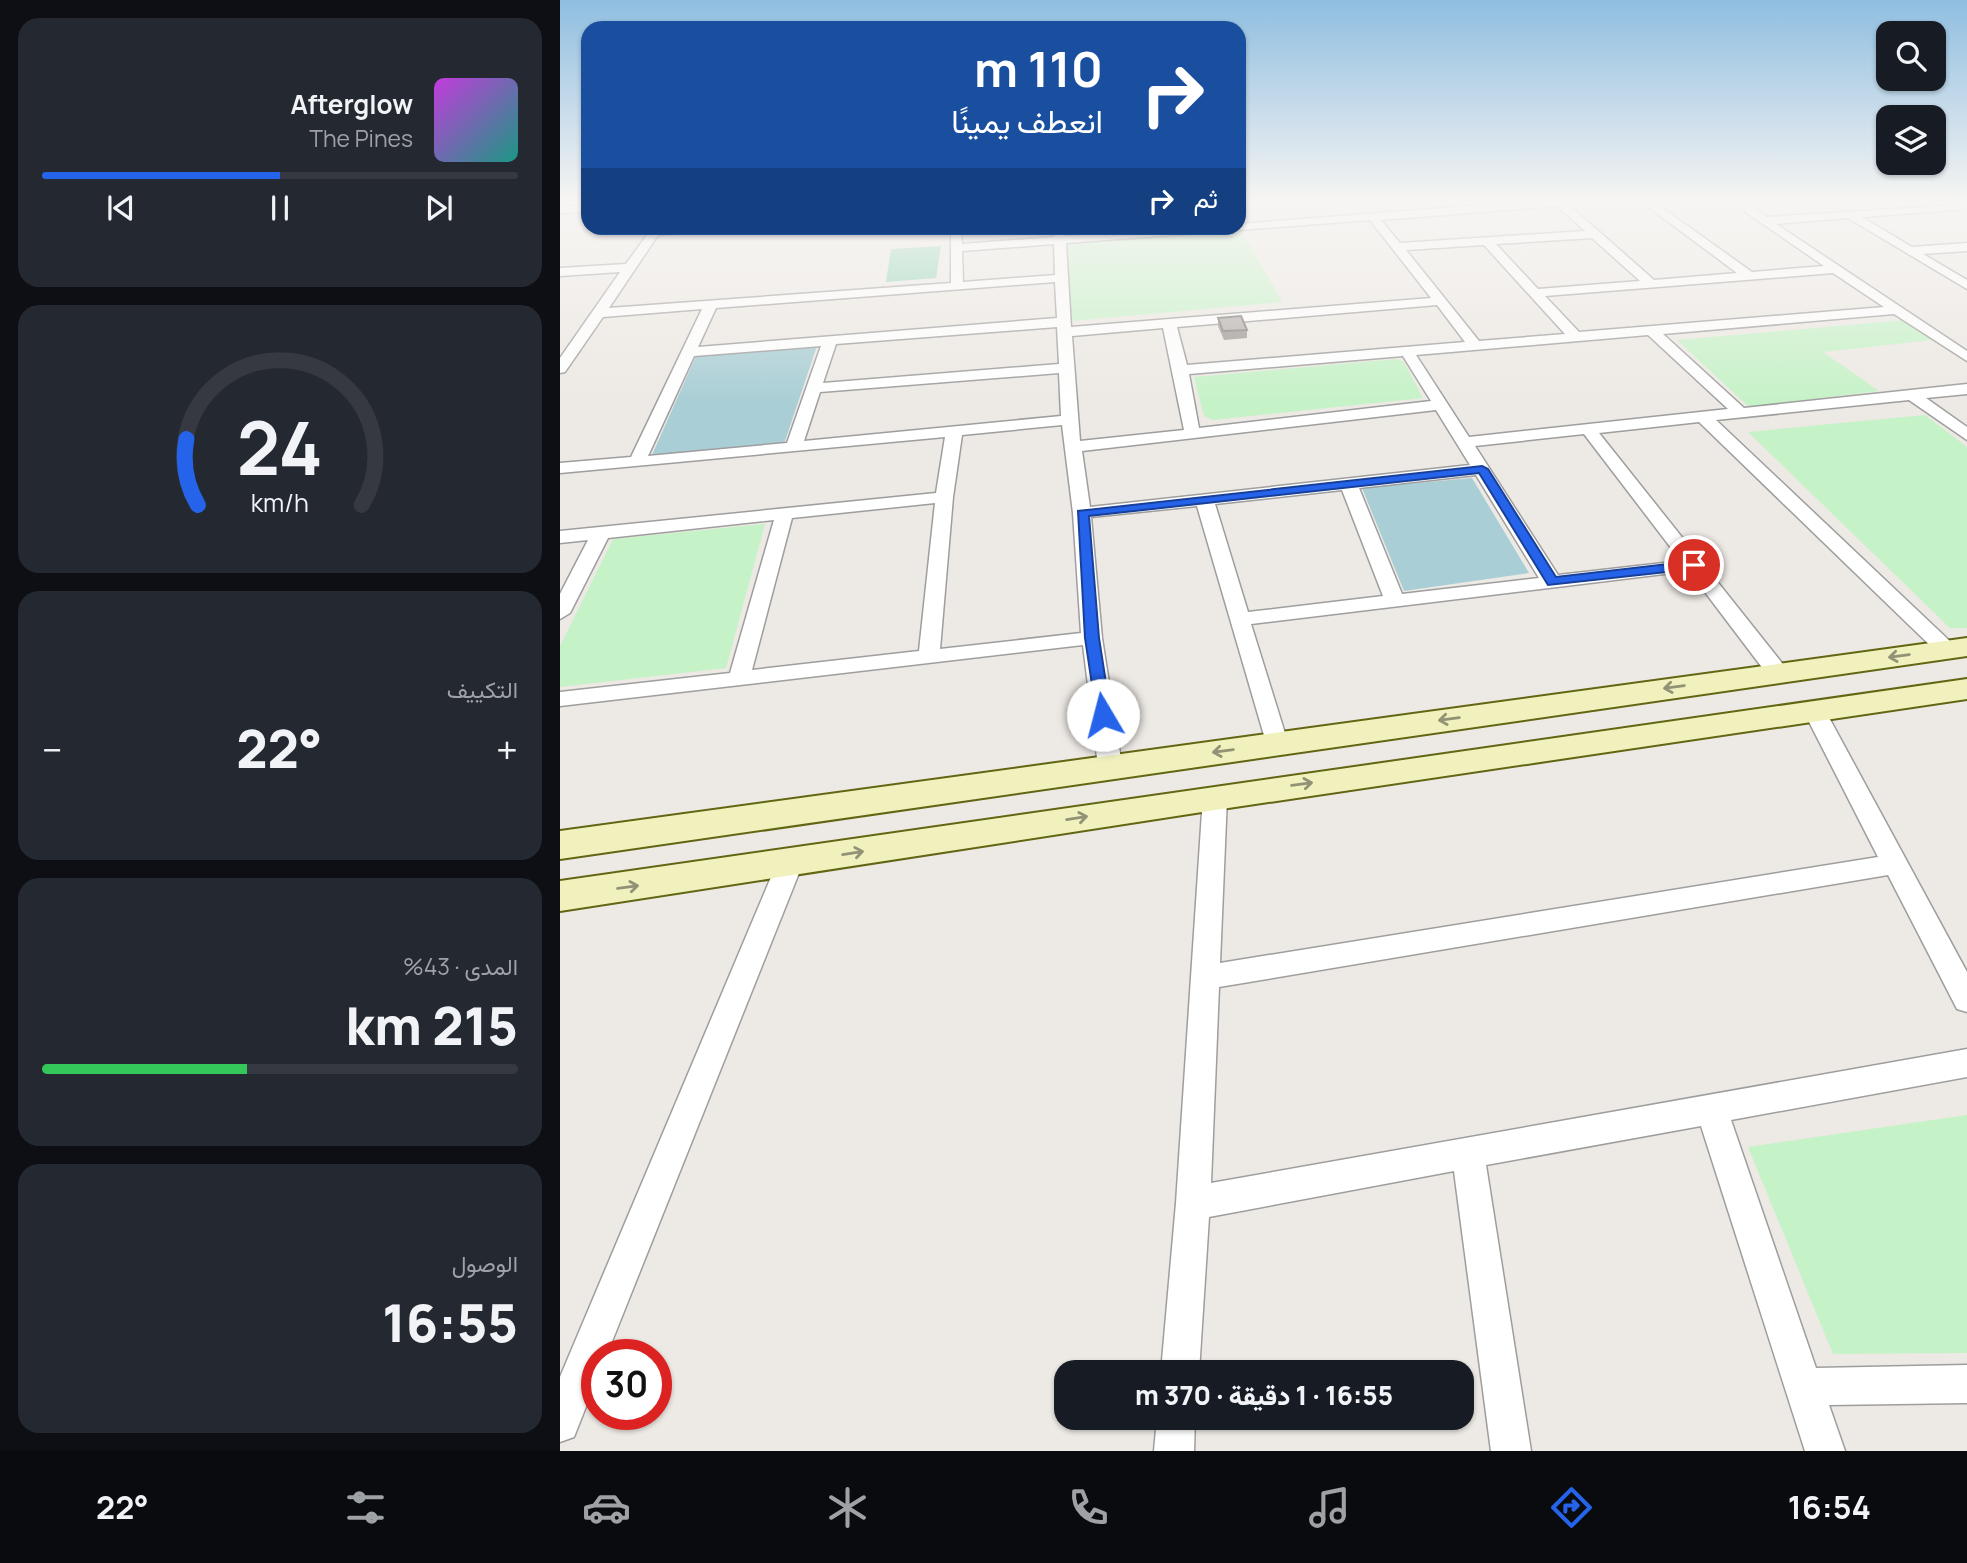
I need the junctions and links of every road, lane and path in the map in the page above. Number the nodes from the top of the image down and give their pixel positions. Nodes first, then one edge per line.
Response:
1 (629, 268) joint
2 (957, 268) edge
3 (1062, 268) edge
4 (1416, 268) edge
5 (1511, 268) edge
6 (1633, 268) edge
7 (1738, 268) edge
8 (1834, 268) edge
9 (1938, 268) edge
10 (1837, 270) junction
11 (560, 272) edge
12 (1749, 276) junction
13 (1062, 278) junction
14 (1651, 284) junction
15 (1967, 285) edge
16 (957, 286) junction
17 (1534, 293) junction
18 (1442, 300) junction
19 (712, 304) junction
20 (1897, 310) junction
21 (598, 313) junction
22 (1169, 323) junction
23 (1064, 327) junction
24 (1651, 330) junction
25 (1576, 337) junction
26 (1967, 337) edge
27 (1941, 339) junction
28 (830, 341) junction
29 (1475, 345) junction
30 (1407, 351) junction
31 (689, 352) junction
32 (1967, 357) edge
33 (1067, 368) junction
34 (560, 369) edge
35 (1181, 370) junction
36 (813, 388) junction
37 (1967, 389) edge
38 (1912, 395) junction
39 (1441, 405) junction
40 (1741, 413) junction
41 (1703, 417) junction
42 (1069, 420) junction
43 (1588, 429) junction
44 (1192, 432) junction
45 (954, 433) junction
46 (1967, 435) edge
47 (1464, 442) junction
48 (1075, 447) junction
49 (793, 448) junction
50 (637, 462) junction
51 (560, 468) edge
52 (1482, 469) junction
53 (1348, 482) junction
54 (944, 497) junction
55 (1204, 498) junction
56 (1082, 513) junction
57 (785, 515) junction
58 (601, 533) junction
59 (560, 537) edge
60 (1694, 565) junction
61 (1552, 582) junction
62 (1395, 600) junction
63 (560, 613) edge
64 (1240, 619) junction
65 (1092, 638) junction
66 (1960, 655) edge
67 (929, 656) junction
68 (1778, 673) junction
69 (739, 678) junction
70 (1967, 689) edge
71 (560, 699) edge
72 (1815, 712) junction
73 (1276, 743) junction
74 (1110, 766) junction
75 (1215, 797) junction
76 (560, 845) edge
77 (790, 863) junction
78 (1893, 864) junction
79 (560, 897) edge
80 (1204, 978) junction
81 (1967, 1000) edge
82 (1967, 1063) edge
83 (1712, 1109) junction
84 (1468, 1153) junction
85 (1193, 1203) junction
86 (1181, 1360) edge
87 (1967, 1384) edge
88 (1804, 1387) junction
89 (560, 1423) edge
90 (1175, 1430) edge
91 (1174, 1451) edge
92 (1511, 1451) edge
93 (1825, 1451) edge

1 - 11 street
1 - 21 street
2 - 16 street
3 - 13 street
4 - 18 street
5 - 17 street
6 - 14 street
7 - 12 street
8 - 10 street
9 - 15 street
10 - 12 street
10 - 20 street
12 - 14 street
13 - 16 street
13 - 23 street
14 - 17 street
16 - 19 street
17 - 25 street
18 - 22 street
18 - 29 street
19 - 21 street
19 - 31 street
20 - 24 street
20 - 27 street
21 - 34 street
22 - 23 street
22 - 35 street
23 - 28 street
23 - 33 street
24 - 25 street
24 - 40 street
25 - 29 street
26 - 27 street
27 - 32 street
28 - 31 street
28 - 36 street
29 - 30 street
30 - 35 street
30 - 39 street
31 - 50 street
33 - 36 street
33 - 42 street
35 - 44 street
36 - 49 street
37 - 38 street
38 - 40 street
38 - 46 street
39 - 44 street
39 - 47 street
40 - 41 street
41 - 43 street
41 - 66 street
42 - 45 street
42 - 48 street
43 - 47 street
43 - 60 street
44 - 48 street
45 - 49 street
45 - 54 street
47 - 52 street
48 - 56 street
49 - 50 street
50 - 51 street
52 - 53 street
52 - 61 street
53 - 55 street
53 - 62 street
54 - 57 street
54 - 67 street
55 - 56 street
55 - 64 street
56 - 65 street
57 - 58 street
57 - 69 street
58 - 59 street
58 - 63 street
60 - 61 street
60 - 68 street
61 - 62 street
62 - 64 street
64 - 73 street
65 - 67 street
65 - 74 street
66 -> 68 main road
67 - 69 street
68 -> 73 main road
69 - 71 street
70 - 72 main road
75 -> 72 main road
72 - 78 street
73 -> 74 main road
74 - 76 main road
77 -> 75 main road
75 - 80 street
79 -> 77 main road
77 - 89 street
78 - 80 street
78 - 81 street
80 - 85 street
82 - 83 street
83 - 84 street
83 - 88 street
84 - 85 street
84 - 92 street
85 - 86 street
87 - 88 street
88 - 93 street
90 - 91 street

